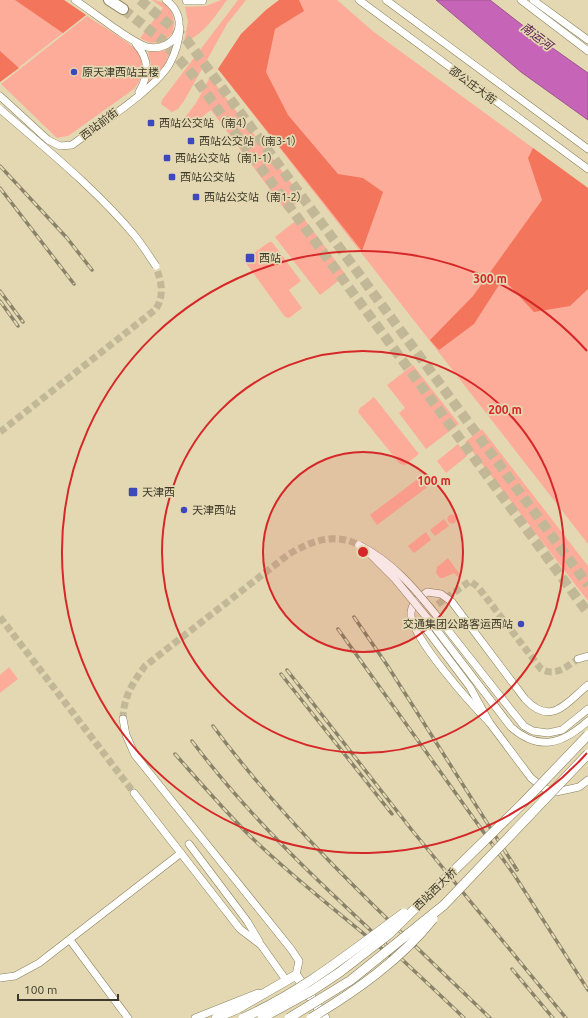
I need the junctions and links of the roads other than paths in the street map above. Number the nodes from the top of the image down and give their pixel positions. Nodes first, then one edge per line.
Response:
1 (75, 0) edge
2 (109, 0) edge
3 (166, 0) edge
4 (187, 0) edge
5 (202, 0) edge
6 (359, 0) edge
7 (386, 0) edge
8 (521, 0) edge
9 (533, 0) edge
10 (123, 9) tunnel mouth
11 (180, 28) junction
12 (134, 40) junction
13 (588, 40) edge
14 (588, 51) edge
15 (0, 96) edge
16 (137, 96) junction
17 (0, 109) edge
18 (588, 149) edge
19 (588, 169) edge
20 (156, 266) tunnel mouth
21 (426, 629) tunnel mouth
22 (588, 656) edge
23 (578, 659) tunnel mouth
24 (588, 685) edge
25 (588, 709) edge
26 (123, 719) tunnel mouth
27 (588, 721) edge
28 (489, 722) junction
29 (588, 735) edge
30 (588, 754) edge
31 (588, 780) edge
32 (134, 793) tunnel mouth
33 (189, 844) dead end
34 (181, 853) junction
35 (426, 896) junction
36 (444, 905) junction
37 (70, 940) junction
38 (261, 945) junction
39 (296, 974) junction
40 (0, 978) edge
41 (286, 980) junction
42 (268, 990) junction
43 (128, 1018) edge
44 (196, 1018) edge
45 (216, 1018) edge
46 (243, 1018) edge
47 (262, 1018) edge
48 (289, 1018) edge
49 (311, 1018) edge
50 (325, 1018) edge

1 - 12 street
2 - 10 highway
3 - 11 street
4 - 5 main road
6 - 19 street, 邵公庄大街
7 - 18 street, 邵公庄大街
8 - 14 street
9 - 13 street
11 - 12 street
11 - 16 street, 西站前街
12 - 16 street
15 - 16 street, 西站前街
17 - 20 street, bridge
21 - 28 street
22 - 23 street
24 - 28 street
25 - 27 street, bridge
26 - 39 street
28 - 31 street
29 - 35 main road, 西站西大桥, bridge
30 - 36 main road, 西站西大桥, bridge
32 - 34 street
33 - 38 street
34 - 37 street
34 - 38 street
35 - 46 main road, bridge
35 - 47 main road, 西站西大桥, bridge
36 - 48 main road, 西站西大桥, bridge
36 - 49 main road, bridge
37 - 40 street
37 - 43 street
38 - 41 street
39 - 41 main road
39 - 50 main road
41 - 42 main road
42 - 44 street
42 - 45 main road

